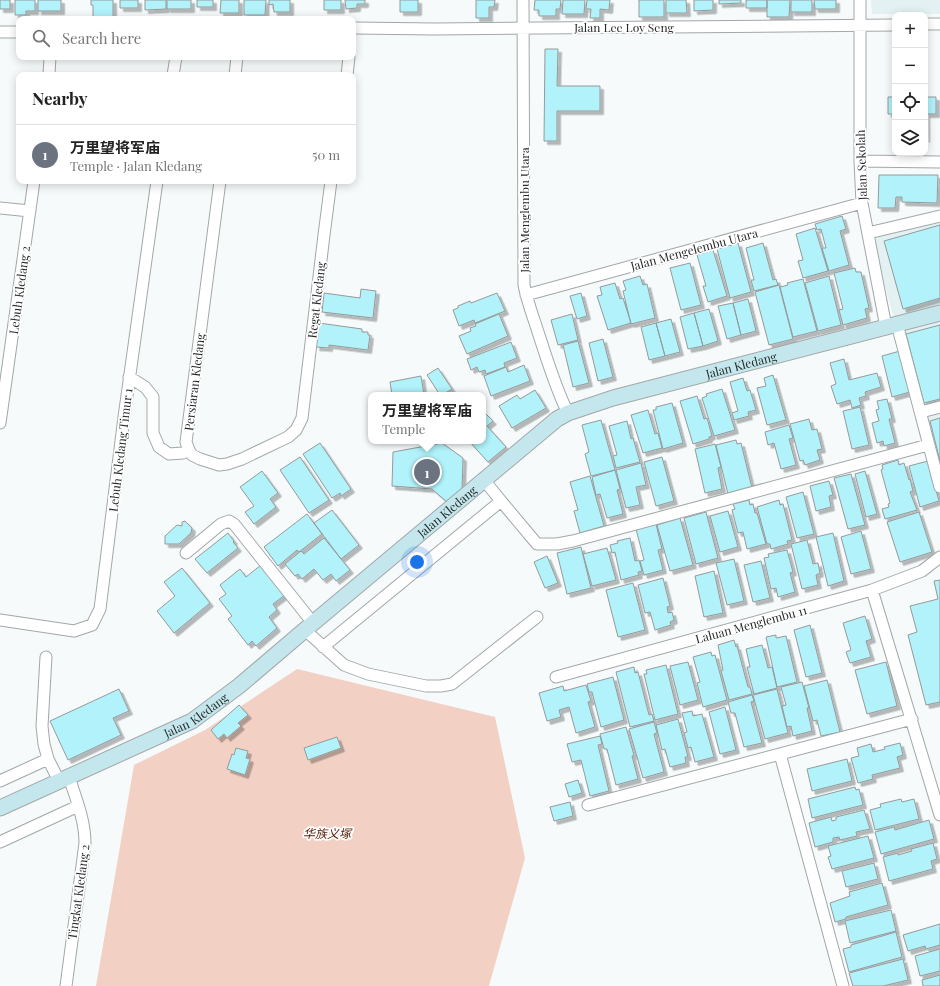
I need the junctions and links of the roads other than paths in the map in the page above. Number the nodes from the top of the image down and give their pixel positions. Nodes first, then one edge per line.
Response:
1 (523, 0) edge
2 (860, 0) edge
3 (928, 24) edge
4 (940, 24) edge
5 (892, 25) edge
6 (860, 26) junction
7 (356, 28) edge
8 (523, 28) junction
9 (0, 32) edge
10 (16, 32) edge
11 (50, 60) edge
12 (176, 60) edge
13 (237, 60) edge
14 (349, 60) edge
15 (49, 72) edge
16 (174, 72) edge
17 (235, 72) edge
18 (347, 72) edge
19 (860, 161) junction
20 (940, 162) edge
21 (34, 184) edge
22 (157, 184) edge
23 (220, 184) edge
24 (331, 184) edge
25 (862, 203) junction
26 (0, 208) edge
27 (30, 211) junction
28 (940, 216) edge
29 (868, 233) junction
30 (526, 295) junction
31 (940, 312) edge
32 (892, 326) junction
33 (129, 376) junction
34 (940, 407) edge
35 (921, 412) junction
36 (568, 413) junction
37 (0, 423) edge
38 (928, 445) junction
39 (189, 450) junction
40 (484, 480) junction
41 (940, 487) edge
42 (500, 501) junction
43 (186, 553) dead end
44 (940, 558) edge
45 (872, 590) junction
46 (537, 617) dead end
47 (0, 620) edge
48 (309, 626) junction
49 (323, 647) junction
50 (46, 657) dead end
51 (556, 677) dead end
52 (912, 719) junction
53 (780, 754) junction
54 (48, 759) junction
55 (64, 779) junction
56 (0, 782) edge
57 (588, 805) dead end
58 (78, 806) junction
59 (0, 808) edge
60 (940, 815) edge
61 (0, 842) edge
62 (66, 986) edge
63 (843, 986) edge

1 - 8 street, Jalan Menglembu Utara
2 - 6 street, Jalan Sekolah
3 - 4 street
5 - 6 street, Jalan Lee Loy Seng
6 - 8 street, Jalan Lee Loy Seng
6 - 19 street, Jalan Sekolah
7 - 8 street, Jalan Lee Loy Seng
8 - 30 street, Jalan Menglembu Utara
9 - 10 street
11 - 15 street
12 - 16 street
13 - 17 street
14 - 18 street
19 - 20 street
19 - 25 street, Jalan Sekolah
21 - 27 street, Lebuh Kledang 2
22 - 33 street, Lebuh Kledang Timur 1
23 - 39 street, Persiaran Kledang
24 - 39 street, Regat Kledang
25 - 29 street, Jalan Sekolah
25 - 30 street, Jalan Mengelembu Utara
26 - 27 street
27 - 37 street, Lebuh Kledang 2
28 - 29 street
29 - 32 street, Jalan Sekolah
30 - 36 street, Jalan Menglembu Utara
31 - 32 main road, Jalan Kledang
32 - 35 street, Jalan Sekolah
32 - 36 main road, Jalan Kledang
33 - 39 street
33 - 47 street, Lebuh Kledang Timur 1
34 - 35 street
35 - 38 street, Jalan Sekolah
36 - 40 main road, Jalan Kledang
38 - 41 street, Jalan Sekolah
38 - 42 street
40 - 42 street
40 - 48 main road, Jalan Kledang
42 - 49 street
43 - 48 street
44 - 45 street, Laluan Menglembu 11
45 - 51 street, Laluan Menglembu 11
45 - 52 street
46 - 49 street
48 - 49 street
48 - 55 main road, Jalan Kledang
50 - 54 street, Tingkat Kledang 2
52 - 53 street
52 - 60 street
53 - 57 street
53 - 63 street
54 - 55 street, Tingkat Kledang 2
54 - 56 street
55 - 58 street, Tingkat Kledang 2
55 - 59 main road, Jalan Kledang
58 - 61 street
58 - 62 street, Tingkat Kledang 2

